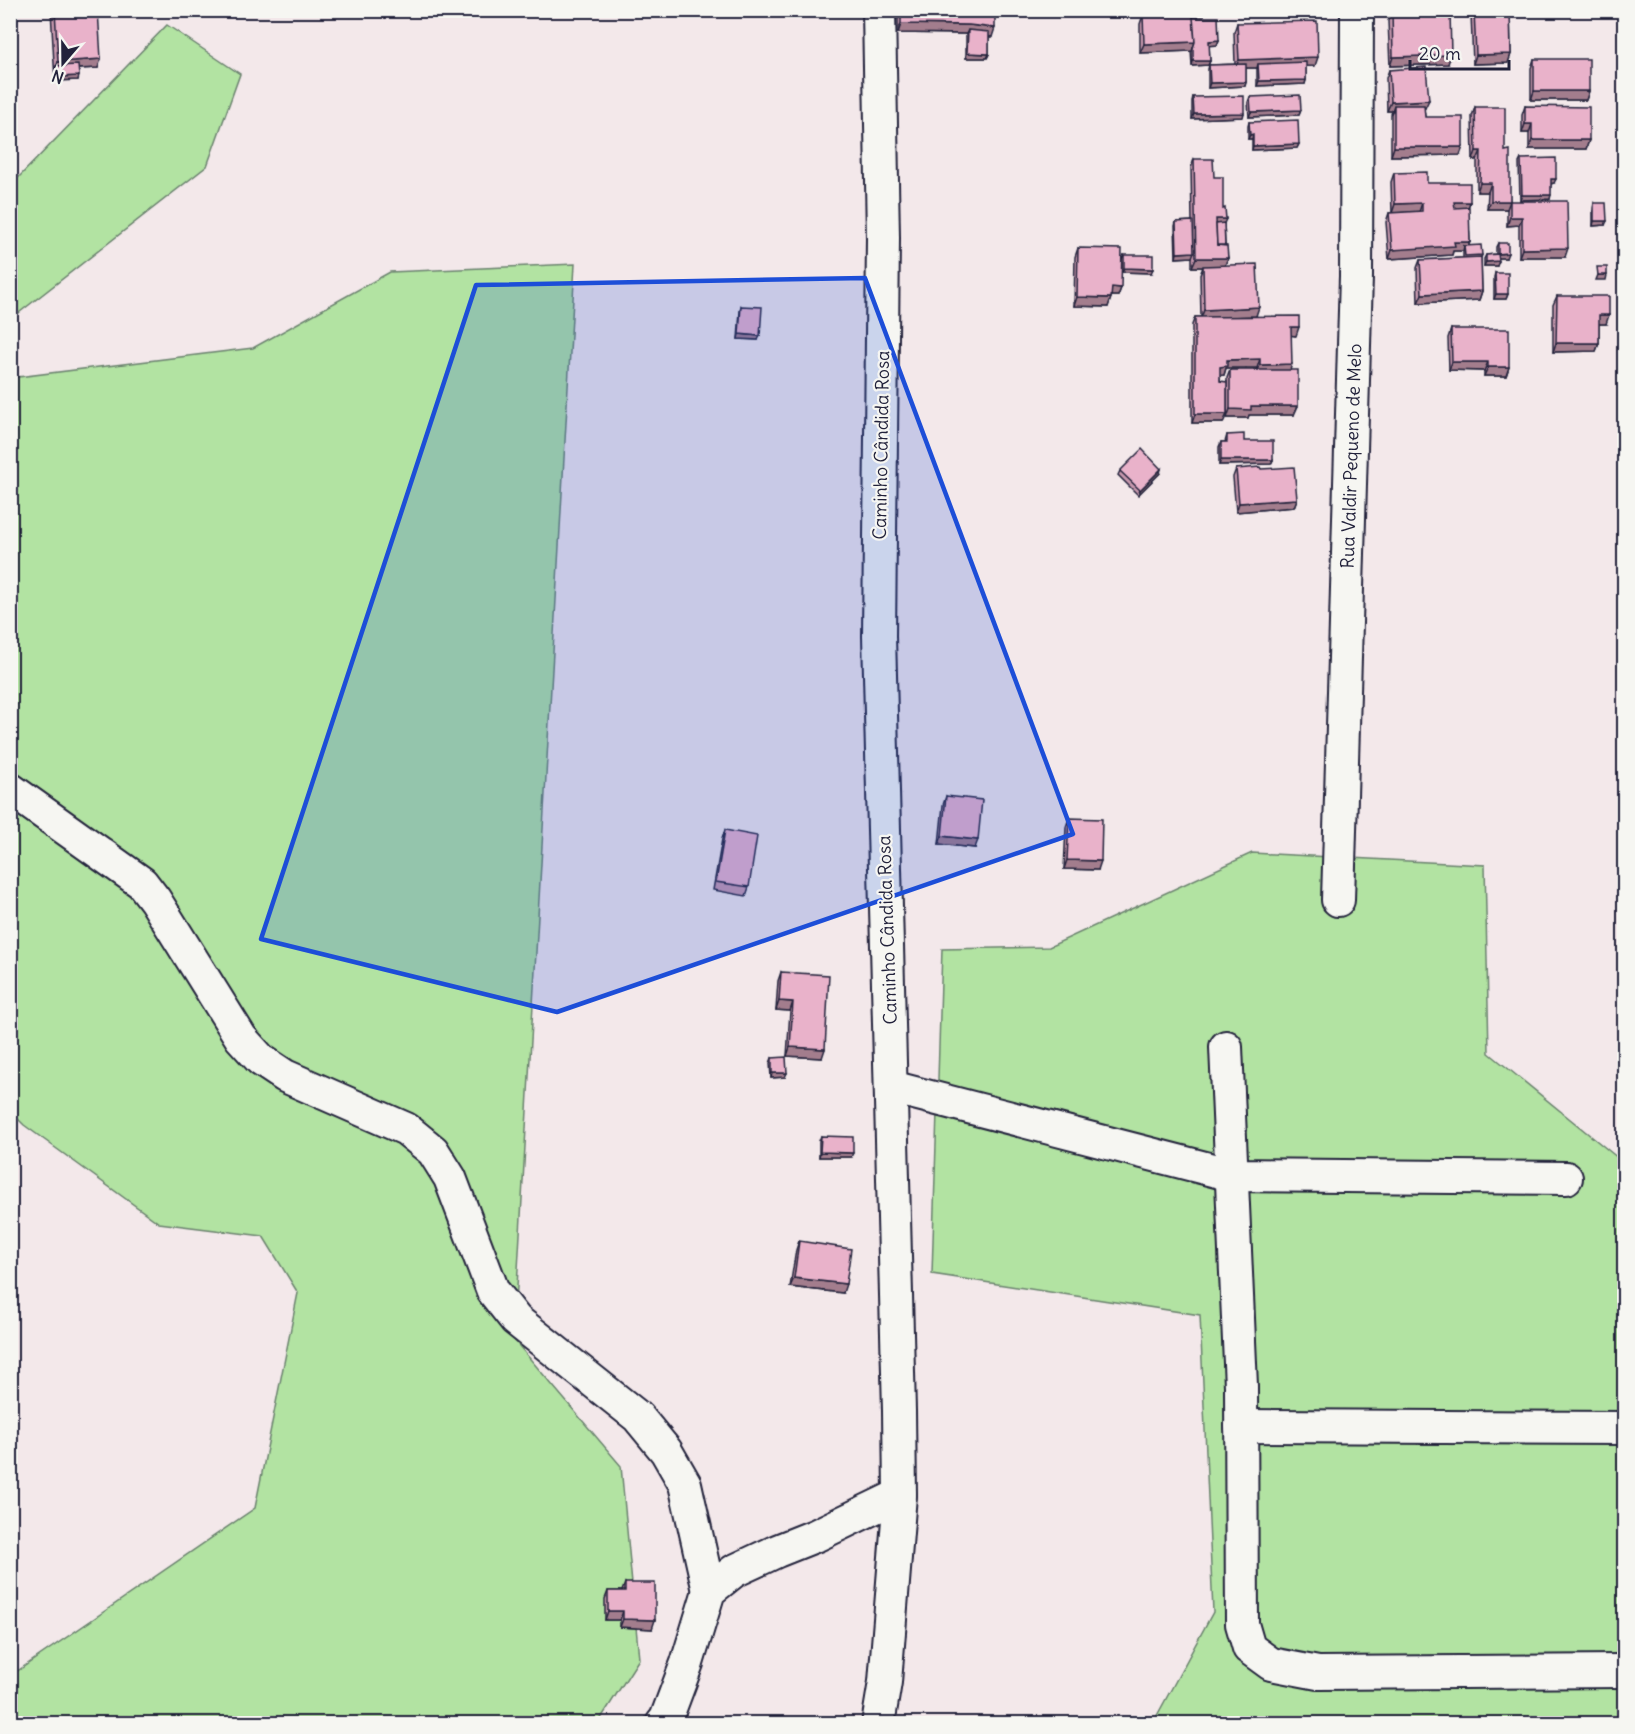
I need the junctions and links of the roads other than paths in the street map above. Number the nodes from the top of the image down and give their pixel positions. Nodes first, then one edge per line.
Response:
1 (879, 10) edge
2 (1357, 10) edge
3 (10, 789) edge
4 (1338, 900) dead end
5 (1226, 1047) dead end
6 (891, 1087) junction
7 (1232, 1175) junction
8 (1566, 1178) dead end
9 (1241, 1426) junction
10 (1624, 1428) edge
11 (900, 1495) junction
12 (709, 1591) junction
13 (1624, 1671) edge
14 (662, 1724) edge
15 (878, 1724) edge

1 - 6 street, Caminho Cândida Rosa
2 - 4 street, Rua Valdir Pequeno de Melo
3 - 12 street
5 - 7 street
6 - 7 street
6 - 11 street, Caminho Cândida Rosa
7 - 8 street
7 - 9 street
9 - 10 street
9 - 13 street
11 - 12 street
11 - 15 street, Caminho Cândida Rosa
12 - 14 street

